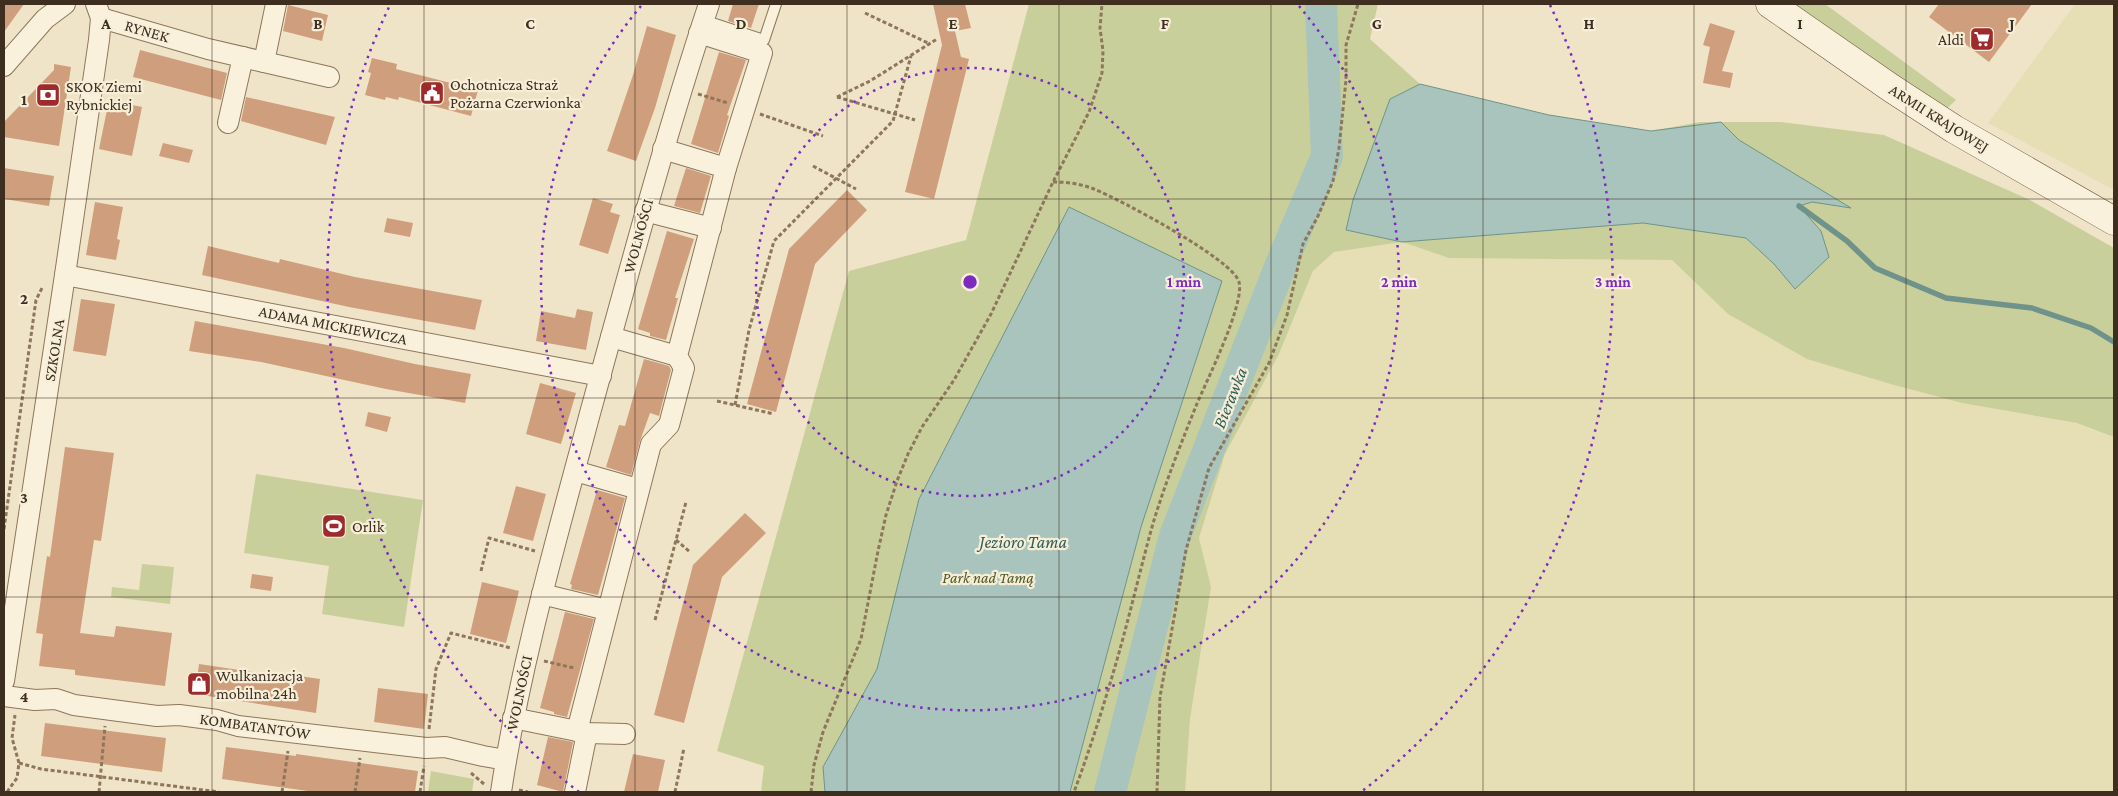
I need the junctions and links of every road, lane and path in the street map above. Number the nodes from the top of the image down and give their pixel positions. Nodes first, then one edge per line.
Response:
1 (65, 4) edge
2 (276, 4) edge
3 (776, 4) edge
4 (1102, 4) edge
5 (1358, 4) edge
6 (1770, 4) edge
7 (98, 11) edge
8 (865, 13) dead end
9 (704, 19) edge
10 (937, 39) dead end
11 (930, 44) junction
12 (244, 56) junction
13 (911, 56) junction
14 (264, 62) junction
15 (4, 66) edge
16 (329, 76) dead end
17 (896, 115) junction
18 (915, 120) dead end
19 (228, 123) dead end
20 (662, 150) junction
21 (813, 166) dead end
22 (726, 168) junction
23 (836, 179) junction
24 (1053, 182) junction
25 (856, 189) dead end
26 (645, 211) junction
27 (2114, 221) edge
28 (711, 228) junction
29 (66, 275) junction
30 (611, 337) junction
31 (677, 356) junction
32 (600, 376) junction
33 (718, 401) dead end
34 (736, 405) junction
35 (774, 414) dead end
36 (575, 471) junction
37 (638, 489) junction
38 (686, 502) dead end
39 (4, 529) edge
40 (676, 540) junction
41 (541, 552) dead end
42 (690, 552) dead end
43 (480, 571) dead end
44 (542, 594) junction
45 (607, 610) junction
46 (655, 620) dead end
47 (517, 649) dead end
48 (536, 659) dead end
49 (592, 672) junction
50 (4, 681) edge
51 (10, 702) edge
52 (513, 718) junction
53 (106, 720) dead end
54 (582, 732) junction
55 (625, 734) dead end
56 (428, 738) dead end
57 (289, 743) dead end
58 (684, 748) dead end
59 (361, 752) dead end
60 (425, 760) dead end
61 (506, 760) junction
62 (20, 763) junction
63 (467, 770) dead end
64 (100, 778) junction
65 (495, 791) edge
66 (7, 792) edge
67 (99, 792) edge
68 (219, 792) edge
69 (282, 792) edge
70 (355, 792) edge
71 (420, 792) edge
72 (575, 792) edge
73 (675, 792) edge
74 (811, 792) edge
75 (1074, 792) edge
76 (1157, 792) edge

1 - 15 street
2 - 14 street
3 - 9 lane
4 - 24 path
5 - 76 path
6 - 27 street, ARMII KRAJOWEJ
7 - 12 street, RYNEK
7 - 29 street, SZKOLNA
8 - 11 path
9 - 20 street, WOLNOŚCI
9 - 22 street
10 - 11 path
11 - 13 path
12 - 14 street, RYNEK
12 - 19 street
13 - 17 path
13 - 17 path
14 - 16 street, RYNEK
17 - 18 path
17 - 23 path
20 - 22 street
20 - 26 street, WOLNOŚCI
21 - 23 path
22 - 28 street
23 - 25 path
23 - 34 path
24 - 74 path
24 - 75 path
26 - 28 street
26 - 30 street, WOLNOŚCI
28 - 31 street
29 - 32 street, ADAMA MICKIEWICZA
29 - 39 path
29 - 50 street, SZKOLNA
30 - 31 street
30 - 32 street, WOLNOŚCI
31 - 37 street
32 - 36 street, WOLNOŚCI
33 - 34 path
34 - 35 path
36 - 37 street
36 - 44 street, WOLNOŚCI
37 - 45 street
38 - 40 path
40 - 42 path
40 - 46 path
41 - 43 path
44 - 45 street
44 - 52 street, WOLNOŚCI
45 - 49 street
47 - 56 path
48 - 49 path
49 - 54 street
51 - 61 street, KOMBATANTÓW
51 - 62 path
52 - 54 street
52 - 61 street, WOLNOŚCI
53 - 64 path
54 - 55 street
54 - 72 street
57 - 69 path
58 - 73 path
59 - 70 path
60 - 71 path
61 - 65 street, WOLNOŚCI
62 - 64 path
62 - 66 path
63 - 65 path
64 - 67 path
64 - 68 path

